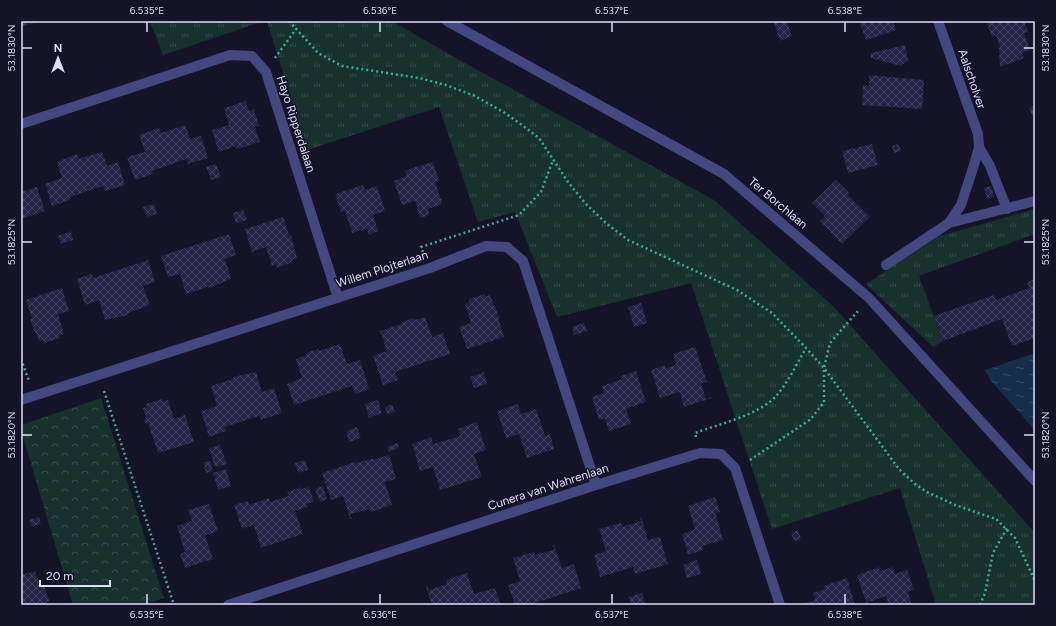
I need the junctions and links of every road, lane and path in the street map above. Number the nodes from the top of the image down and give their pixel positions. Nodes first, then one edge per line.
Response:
1 (289, 21) edge
2 (446, 21) edge
3 (938, 21) edge
4 (296, 29) junction
5 (266, 72) junction
6 (21, 124) edge
7 (979, 147) junction
8 (553, 159) junction
9 (1035, 201) edge
10 (1007, 209) junction
11 (949, 223) junction
12 (886, 266) dead end
13 (430, 268) junction
14 (338, 298) junction
15 (869, 298) junction
16 (806, 348) junction
17 (21, 359) edge
18 (824, 368) junction
19 (99, 375) junction
20 (34, 396) junction
21 (21, 400) edge
22 (700, 453) junction
23 (736, 468) junction
24 (1035, 481) edge
25 (596, 485) junction
26 (1007, 528) junction
27 (1035, 581) edge
28 (174, 605) edge
29 (228, 605) edge
30 (780, 605) edge
31 (980, 605) edge

1 - 4 path
2 - 15 street, Ter Borchlaan
3 - 7 street, Aalscholver
4 - 5 path
4 - 8 path
5 - 6 street, Hayo Ripperdalaan
5 - 14 street, Hayo Ripperdalaan
7 - 10 street, Aalscholver
7 - 11 street, Aalscholver
8 - 13 path
8 - 16 path
9 - 10 street, Aalscholver
10 - 11 street, Aalscholver
11 - 12 street, Aalscholver
13 - 14 street, Willem Plojterlaan
13 - 25 street, Willem Plojterlaan
14 - 19 street, Willem Plojterlaan
15 - 18 path
15 - 24 street, Ter Borchlaan
16 - 18 path
16 - 22 path
17 - 20 path
18 - 23 path
18 - 26 path
19 - 20 street, Willem Plojterlaan
19 - 28 path
20 - 21 street, Willem Plojterlaan
22 - 23 street, Cunera van Wahrenlaan
22 - 25 street, Cunera van Wahrenlaan
23 - 30 street, Cunera van Wahrenlaan
25 - 29 street, Cunera van Wahrenlaan
26 - 27 path
26 - 31 path

